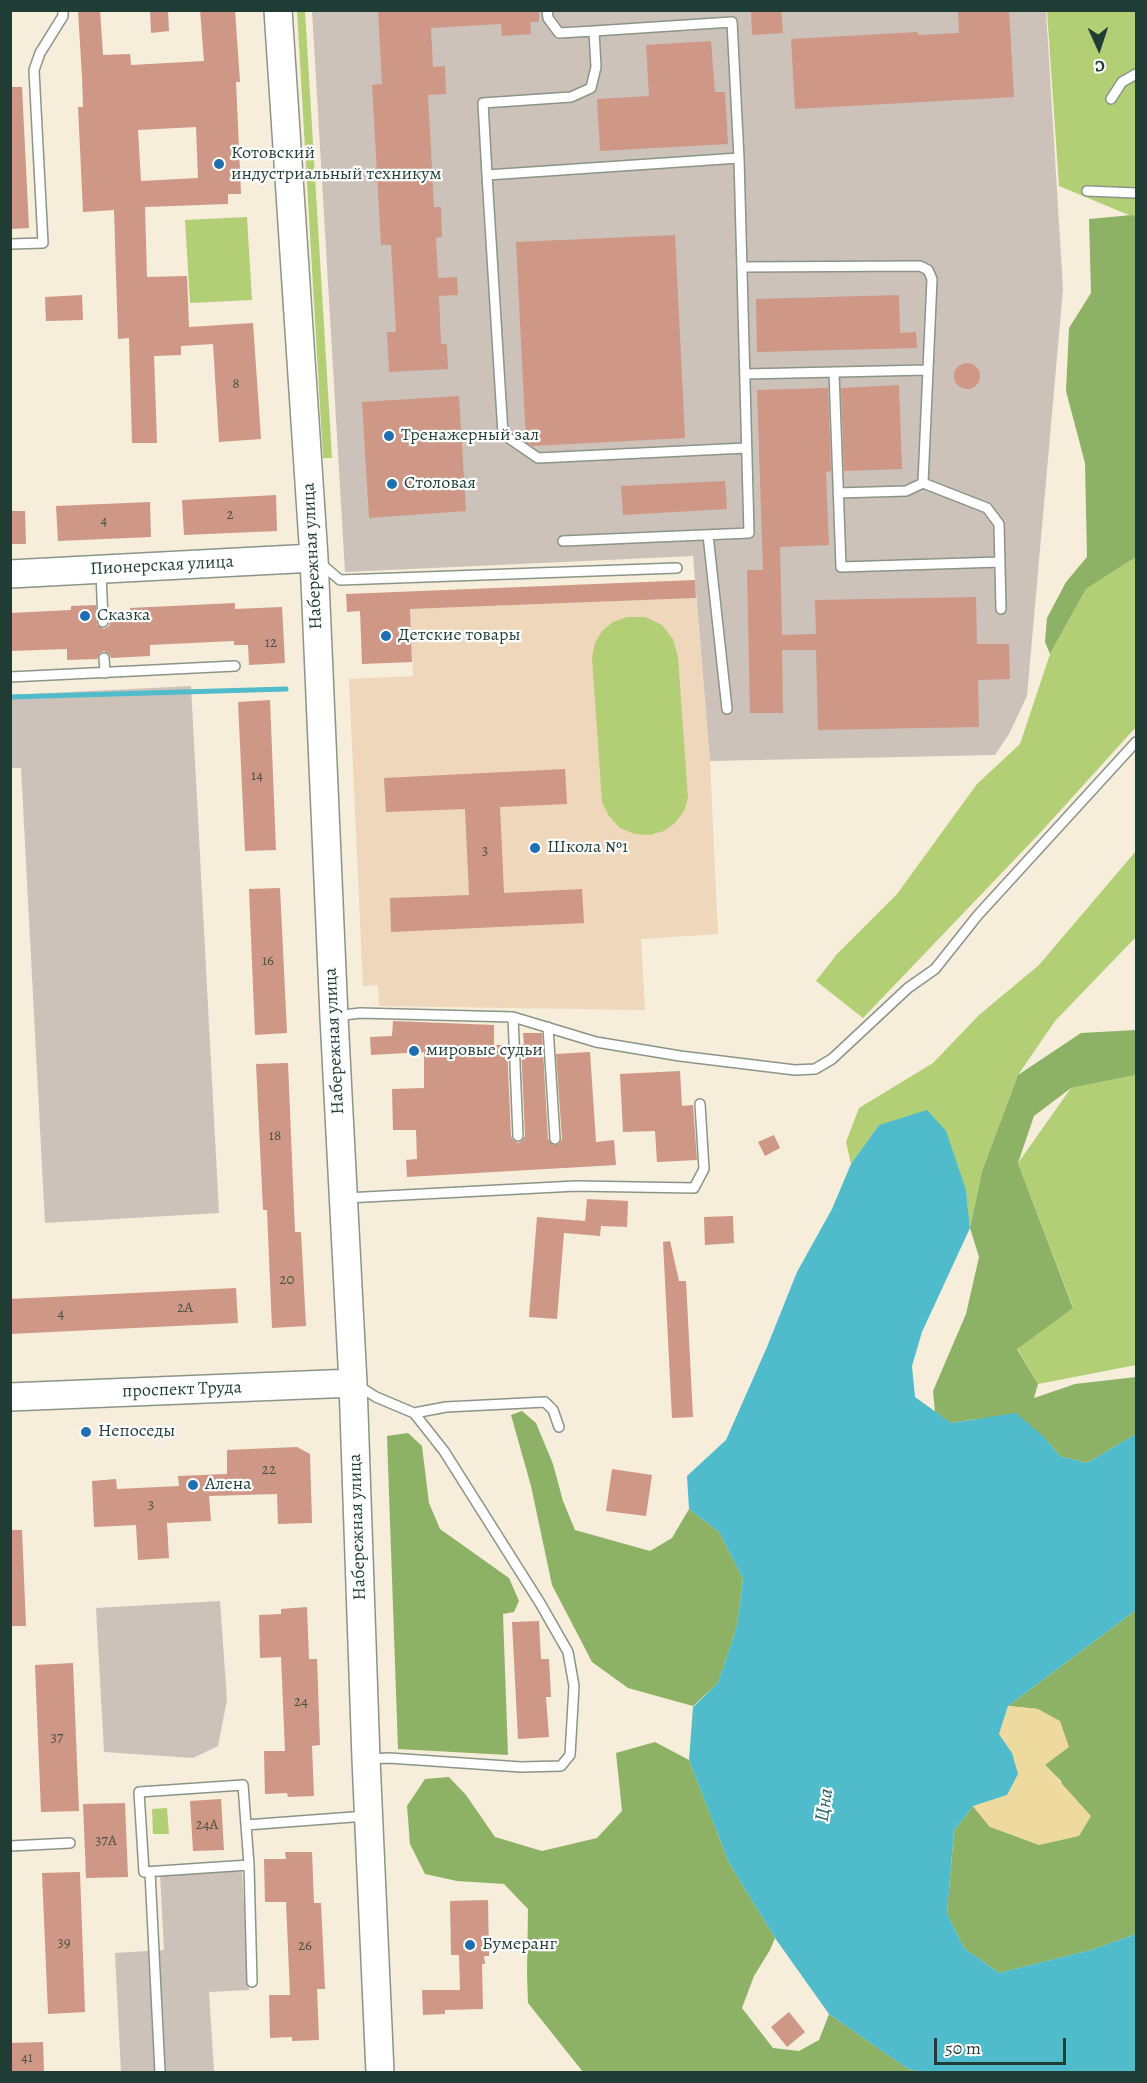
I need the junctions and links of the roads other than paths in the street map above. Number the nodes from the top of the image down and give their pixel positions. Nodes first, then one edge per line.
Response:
1 (63, 10) edge
2 (278, 10) edge
3 (546, 10) edge
4 (594, 30) junction
5 (1137, 74) edge
6 (1111, 99) dead end
7 (739, 158) junction
8 (487, 175) junction
9 (1087, 190) dead end
10 (1137, 193) edge
11 (10, 244) edge
12 (742, 267) junction
13 (928, 370) junction
14 (834, 372) junction
15 (744, 374) junction
16 (746, 448) junction
17 (923, 483) junction
18 (838, 492) junction
19 (708, 535) junction
20 (563, 541) dead end
21 (314, 558) junction
22 (1000, 562) junction
23 (677, 567) dead end
24 (101, 569) junction
25 (10, 574) edge
26 (1001, 609) dead end
27 (103, 622) dead end
28 (104, 658) dead end
29 (235, 666) dead end
30 (105, 673) junction
31 (10, 677) edge
32 (727, 709) dead end
33 (1137, 742) edge
34 (334, 1017) junction
35 (513, 1017) junction
36 (548, 1027) junction
37 (700, 1104) dead end
38 (519, 1136) dead end
39 (555, 1139) dead end
40 (344, 1198) junction
41 (353, 1383) junction
42 (10, 1397) edge
43 (414, 1413) junction
44 (559, 1426) dead end
45 (366, 1759) junction
46 (368, 1816) junction
47 (246, 1825) junction
48 (70, 1843) dead end
49 (10, 1846) edge
50 (249, 1865) junction
51 (150, 1872) junction
52 (252, 1982) dead end
53 (160, 2073) edge
54 (380, 2073) edge

1 - 11 lane
2 - 21 street, Набережная улица
3 - 4 lane
4 - 7 lane
4 - 8 lane
5 - 6 lane
7 - 8 lane
7 - 12 lane
8 - 16 lane
9 - 10 lane
12 - 13 lane
12 - 15 lane
13 - 14 lane
13 - 17 lane
14 - 15 lane
14 - 18 lane
15 - 16 lane
16 - 19 lane
17 - 18 lane
17 - 22 lane
18 - 22 lane
19 - 20 lane
19 - 32 lane
21 - 23 lane
21 - 24 street, Пионерская улица
21 - 34 street, Набережная улица
22 - 26 lane
24 - 25 street, Пионерская улица
24 - 27 lane
28 - 30 lane
29 - 30 lane
30 - 31 lane
33 - 36 lane
34 - 35 lane
34 - 40 street, Набережная улица
35 - 36 lane
35 - 38 lane
36 - 39 lane
37 - 40 lane
40 - 41 street, Набережная улица
41 - 42 street, проспект Труда
41 - 43 lane
41 - 45 street, Набережная улица
43 - 44 lane
43 - 45 lane
45 - 46 street, Набережная улица
46 - 47 lane
46 - 54 street, Набережная улица
47 - 50 lane
47 - 51 lane
48 - 49 lane
50 - 51 lane
50 - 52 lane
51 - 53 lane

